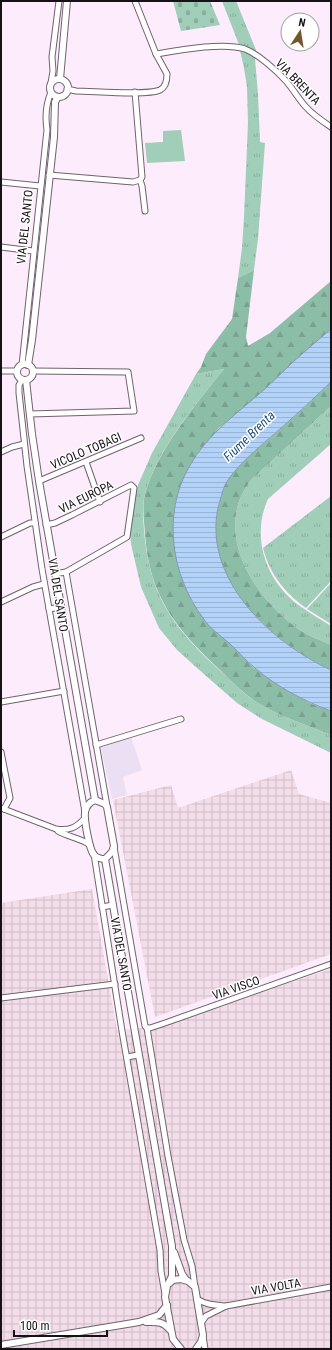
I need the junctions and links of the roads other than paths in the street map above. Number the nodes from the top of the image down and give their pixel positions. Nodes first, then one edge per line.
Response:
1 (59, 1) edge
2 (67, 1) edge
3 (135, 1) edge
4 (56, 29) junction
5 (64, 35) junction
6 (156, 54) junction
7 (60, 80) junction
8 (51, 83) junction
9 (67, 90) junction
10 (51, 92) junction
11 (135, 92) junction
12 (58, 97) junction
13 (331, 127) edge
14 (49, 175) junction
15 (140, 180) junction
16 (1, 182) edge
17 (40, 186) junction
18 (145, 211) dead end
19 (1, 247) edge
20 (33, 251) junction
21 (25, 365) junction
22 (1, 371) edge
23 (17, 371) junction
24 (33, 372) junction
25 (24, 380) junction
26 (30, 413) junction
27 (141, 438) dead end
28 (24, 444) junction
29 (1, 452) edge
30 (86, 462) junction
31 (39, 481) junction
32 (100, 502) junction
33 (35, 523) junction
34 (46, 525) junction
35 (1, 537) edge
36 (66, 572) junction
37 (54, 574) junction
38 (44, 584) junction
39 (1, 602) edge
40 (61, 607) junction
41 (48, 609) junction
42 (79, 648) junction
43 (68, 649) junction
44 (64, 691) junction
45 (1, 702) edge
46 (181, 719) dead end
47 (96, 745) junction
48 (1, 752) edge
49 (95, 800) junction
50 (108, 807) junction
51 (2, 809) edge
52 (85, 815) junction
53 (56, 829) junction
54 (90, 844) junction
55 (114, 846) junction
56 (94, 854) junction
57 (105, 859) junction
58 (113, 905) junction
59 (102, 907) junction
60 (331, 964) edge
61 (114, 984) junction
62 (1, 998) edge
63 (147, 1028) junction
64 (138, 1055) junction
65 (127, 1057) junction
66 (172, 1246) junction
67 (186, 1280) junction
68 (170, 1283) junction
69 (195, 1287) junction
70 (331, 1287) edge
71 (166, 1296) junction
72 (197, 1299) junction
73 (167, 1305) junction
74 (226, 1306) junction
75 (139, 1322) junction
76 (201, 1323) junction
77 (171, 1332) junction
78 (203, 1335) junction
79 (1, 1345) edge
80 (176, 1346) edge
81 (181, 1349) edge
82 (196, 1349) edge
83 (205, 1349) edge

1 - 4 street
2 - 5 street
3 - 6 street
4 - 5 street
4 - 8 street
5 - 7 street
6 - 11 street
6 - 13 street, VIA BRENTA
7 - 8 street
7 - 9 street
8 - 10 street
9 - 11 street
9 - 12 street
10 - 12 street
10 - 17 street, VIA DEL SANTO
11 - 15 street
12 - 14 street
14 - 15 street
14 - 21 street
15 - 18 street
16 - 17 street
17 - 20 street, VIA DEL SANTO
19 - 20 street
20 - 21 street, VIA DEL SANTO
21 - 23 street
21 - 24 street
22 - 23 street
23 - 25 street
24 - 25 street
24 - 26 street
25 - 26 street
25 - 28 street, VIA DEL SANTO
26 - 31 street
27 - 30 street, VICOLO TOBAGI
28 - 29 street
28 - 33 street, VIA DEL SANTO
30 - 31 street, VICOLO TOBAGI
30 - 32 street
31 - 34 street
32 - 34 street, VIA EUROPA
32 - 36 street, VIA EUROPA
33 - 35 street
33 - 38 street, VIA DEL SANTO
34 - 37 street
36 - 37 street
36 - 42 street, VIA DEL SANTO
37 - 40 street
38 - 39 street
38 - 41 street, VIA DEL SANTO
40 - 41 street
40 - 43 street
41 - 44 street, VIA DEL SANTO
42 - 43 street
42 - 47 street, VIA DEL SANTO
43 - 49 street
44 - 45 street
44 - 52 street, VIA DEL SANTO
46 - 47 street
47 - 50 street, VIA DEL SANTO
48 - 51 street
49 - 50 street
49 - 52 street
50 - 55 street, VIA DEL SANTO
51 - 53 street
52 - 53 street
52 - 54 street, VIA DEL SANTO
53 - 54 street
54 - 56 street, VIA DEL SANTO
55 - 57 street
55 - 63 street, VIA DEL SANTO
56 - 57 street
56 - 59 street, VIA DEL SANTO
57 - 58 street
58 - 59 street
58 - 64 street
59 - 61 street, VIA DEL SANTO
60 - 63 street, VIA VISCO
61 - 62 street
61 - 65 street, VIA DEL SANTO
63 - 69 street, VIA DEL SANTO
64 - 65 street
64 - 66 street
65 - 71 street, VIA DEL SANTO
66 - 67 street
66 - 68 street
67 - 68 street
67 - 69 street
68 - 71 street
69 - 72 street
70 - 74 street, VIA VOLTA
71 - 73 street
72 - 74 street
72 - 76 street
73 - 75 street
73 - 77 street
74 - 76 street
75 - 77 street
75 - 79 street
76 - 78 street
77 - 80 street
78 - 82 street
78 - 83 street
80 - 81 street

